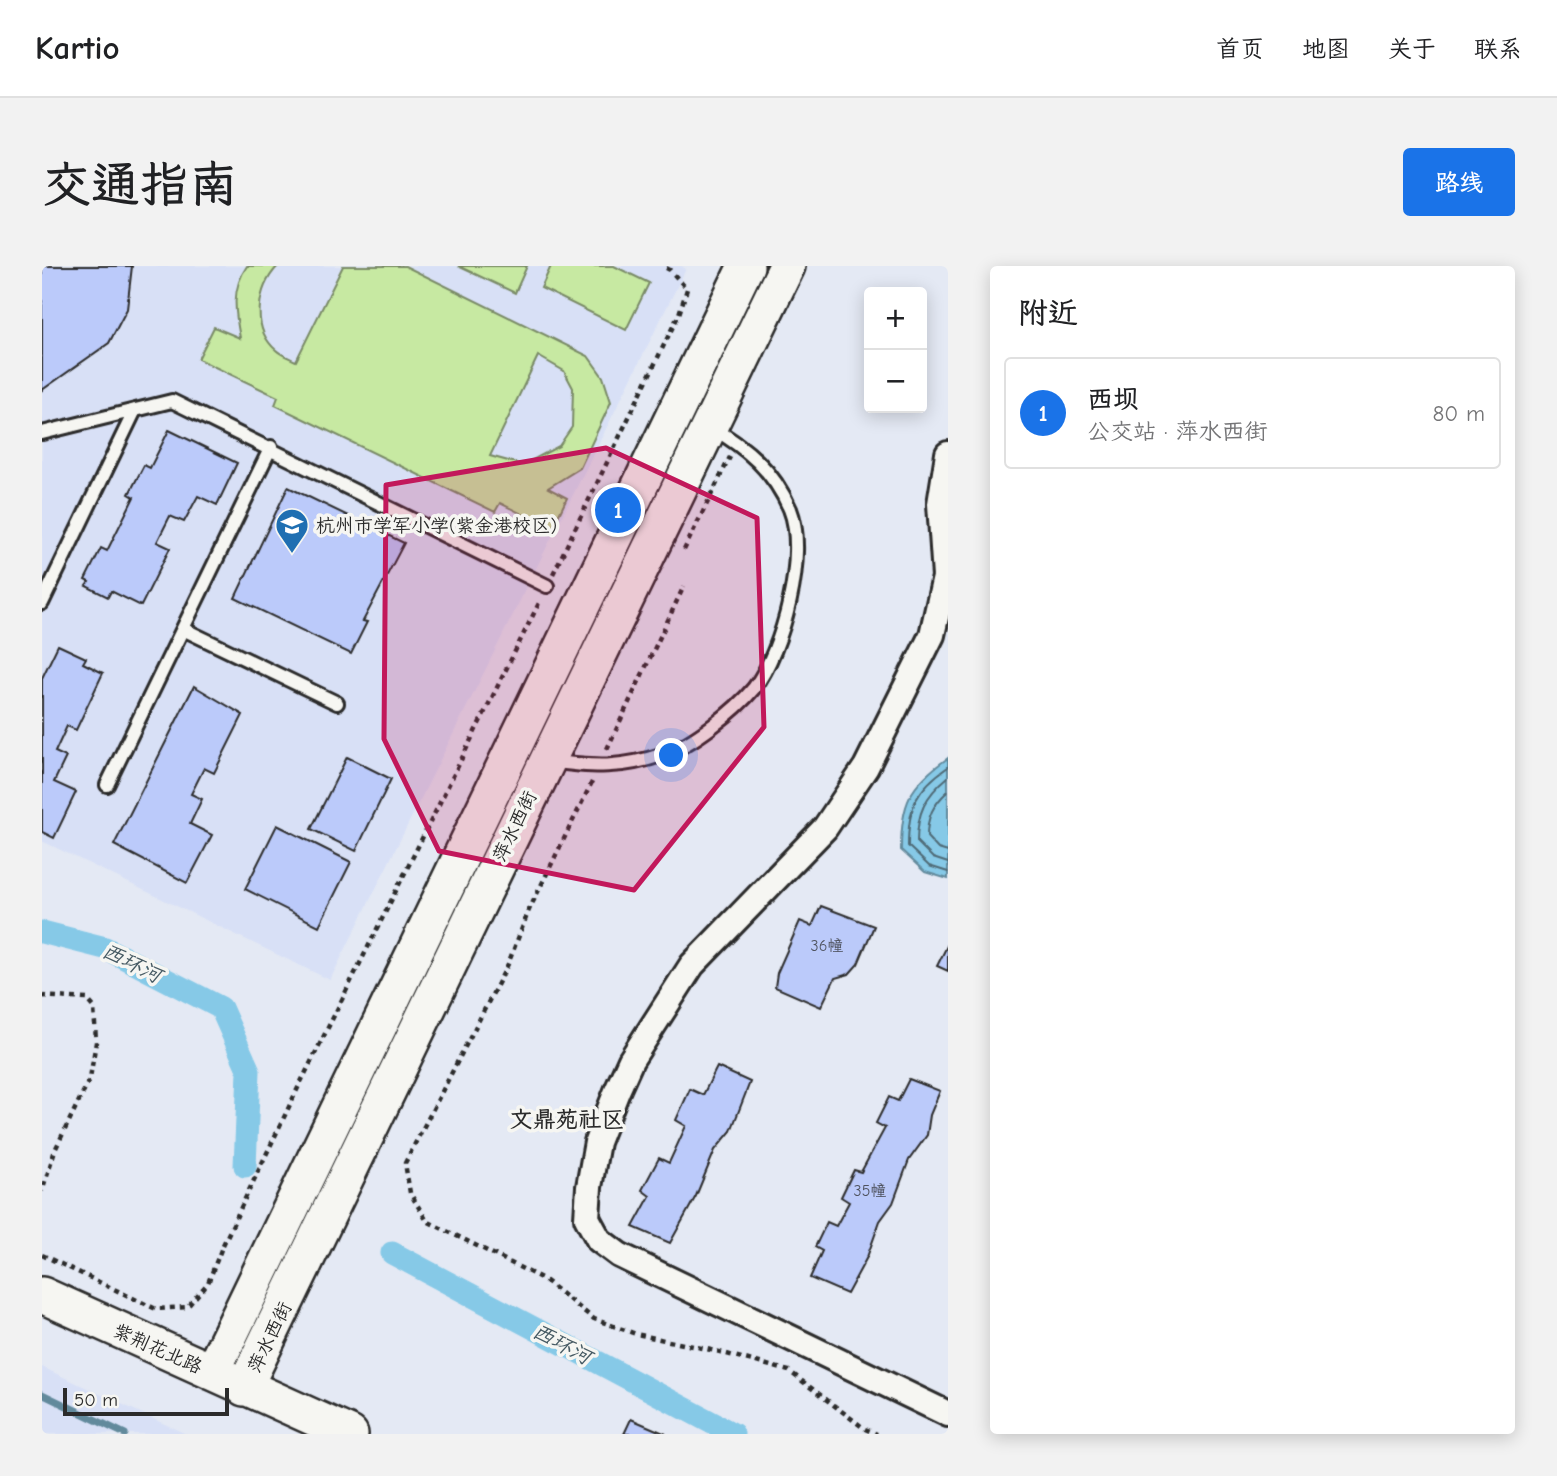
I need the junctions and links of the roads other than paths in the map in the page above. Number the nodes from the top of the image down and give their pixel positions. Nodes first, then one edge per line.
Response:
1 (787, 266) edge
2 (739, 268) edge
3 (135, 410) junction
4 (709, 426) junction
5 (42, 433) edge
6 (271, 447) junction
7 (948, 454) edge
8 (547, 586) road end
9 (42, 603) edge
10 (183, 629) junction
11 (337, 703) dead end
12 (545, 761) junction
13 (107, 785) dead end
14 (42, 1295) edge
15 (212, 1372) junction
16 (244, 1388) junction
17 (948, 1414) edge
18 (350, 1434) edge

1 - 4 main road, 萍水西街
2 - 15 main road, 萍水西街
3 - 5 lane
3 - 6 lane
3 - 9 lane
4 - 12 main road, 萍水西街
4 - 12 lane
6 - 8 lane
6 - 10 lane
7 - 17 street
10 - 11 lane
10 - 13 lane
12 - 16 main road, 萍水西街
14 - 15 main road, 紫荆花北路
15 - 16 main road, 紫荆花北路
16 - 18 main road, 紫荆花北路

